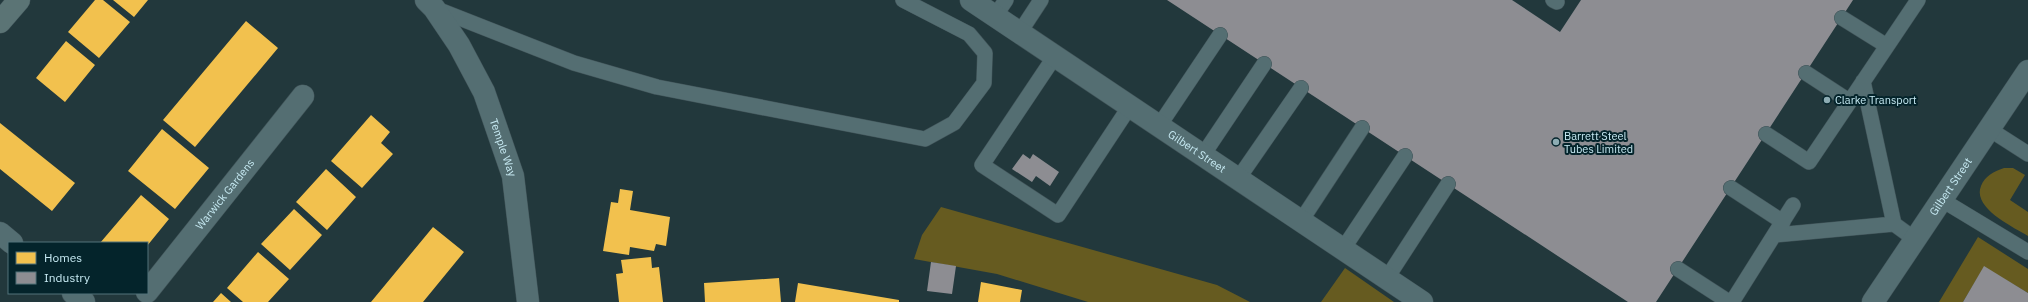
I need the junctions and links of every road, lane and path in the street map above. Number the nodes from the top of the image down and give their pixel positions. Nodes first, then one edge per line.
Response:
1 (19, 0) edge
2 (903, 0) edge
3 (971, 0) edge
4 (1041, 0) edge
5 (1918, 0) edge
6 (430, 4) edge
7 (1000, 8) edge
8 (1842, 18) dead end
9 (0, 22) edge
10 (1020, 32) junction
11 (1220, 35) dead end
12 (1887, 46) junction
13 (1055, 56) junction
14 (1264, 64) dead end
15 (2028, 71) edge
16 (1806, 73) dead end
17 (1863, 81) junction
18 (1300, 88) dead end
19 (303, 96) dead end
20 (1849, 101) junction
21 (1130, 106) junction
22 (1159, 126) junction
23 (1362, 128) dead end
24 (1989, 129) junction
25 (1766, 134) dead end
26 (2028, 154) edge
27 (1203, 155) junction
28 (1405, 156) dead end
29 (1238, 179) junction
30 (1448, 184) dead end
31 (1731, 188) dead end
32 (1942, 200) junction
33 (1793, 205) dead end
34 (1301, 221) junction
35 (1783, 222) junction
36 (1894, 224) junction
37 (0, 233) edge
38 (1775, 235) junction
39 (1916, 240) junction
40 (11, 242) edge
41 (1343, 249) junction
42 (2028, 252) edge
43 (1678, 269) dead end
44 (1387, 278) junction
45 (148, 291) edge
46 (74, 294) edge
47 (145, 294) edge
48 (84, 302) edge
49 (139, 302) edge
50 (528, 302) edge
51 (1422, 302) edge
52 (1730, 302) edge
53 (1873, 302) edge

1 - 9 main road
2 - 6 lane
3 - 7 street, Gilbert Street
4 - 10 lane
5 - 12 lane
6 - 50 street, Temple Way
7 - 10 street, Gilbert Street
8 - 12 lane
10 - 13 street, Gilbert Street
11 - 22 lane
12 - 17 lane
13 - 21 street, Gilbert Street
13 - 21 lane
14 - 27 lane
15 - 24 street, Gilbert Street
16 - 20 lane
17 - 20 lane
17 - 36 lane
18 - 29 lane
19 - 45 street, Warwick Gardens
20 - 25 lane
21 - 22 street, Gilbert Street
22 - 27 street, Gilbert Street
23 - 34 lane
24 - 26 lane
24 - 32 street, Gilbert Street
27 - 29 street, Gilbert Street
28 - 41 lane
29 - 34 street, Gilbert Street
30 - 44 lane
31 - 35 lane
32 - 39 street, Gilbert Street
32 - 42 lane
33 - 35 lane
34 - 41 street, Gilbert Street
35 - 38 lane
36 - 38 lane
36 - 39 lane
37 - 40 street
38 - 52 lane
39 - 53 street, Gilbert Street
41 - 44 street, Gilbert Street
43 - 52 lane
44 - 51 street, Gilbert Street
46 - 48 street
47 - 49 street, Warwick Gardens

